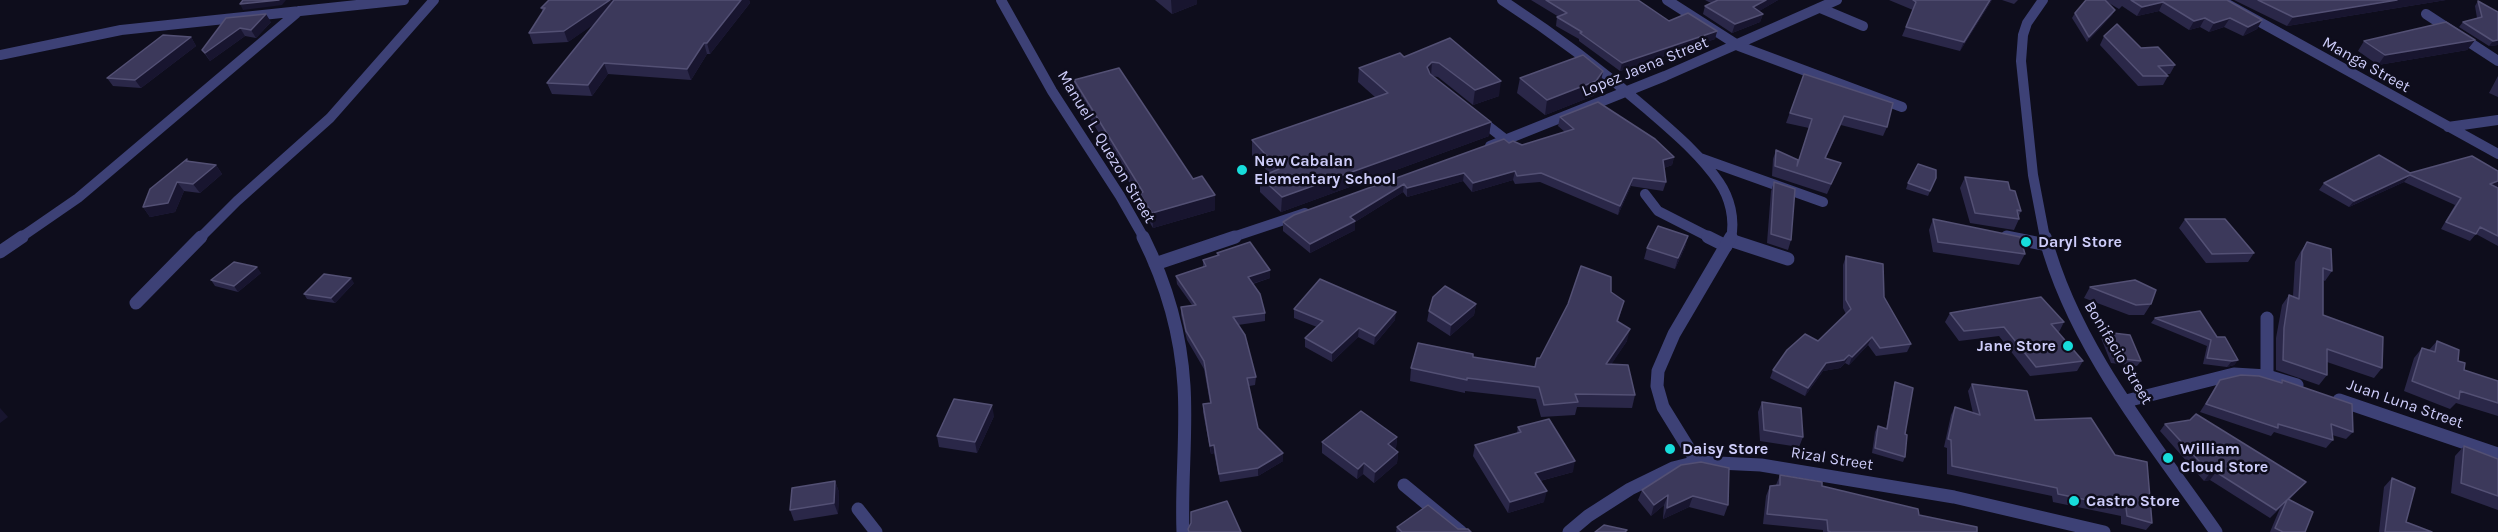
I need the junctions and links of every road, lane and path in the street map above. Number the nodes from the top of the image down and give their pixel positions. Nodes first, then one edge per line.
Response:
1 (404, 0) edge
2 (434, 0) edge
3 (1001, 0) edge
4 (1502, 0) edge
5 (1667, 0) edge
6 (1837, 0) edge
7 (2043, 0) edge
8 (2220, 0) edge
9 (1820, 8) junction
10 (299, 11) junction
11 (2426, 14) dead end
12 (1863, 26) dead end
13 (1739, 46) junction
14 (0, 55) edge
15 (2498, 61) edge
16 (1628, 93) junction
17 (1902, 107) dead end
18 (1469, 111) edge
19 (2498, 120) edge
20 (2448, 127) junction
21 (1506, 140) junction
22 (1474, 152) edge
23 (2498, 154) edge
24 (1699, 157) junction
25 (1645, 194) dead end
26 (1823, 202) dead end
27 (1321, 207) edge
28 (1991, 235) edge
29 (1728, 243) junction
30 (2047, 244) junction
31 (0, 252) edge
32 (1788, 259) dead end
33 (1155, 264) junction
34 (136, 303) dead end
35 (2267, 318) dead end
36 (2267, 376) junction
37 (2308, 389) edge
38 (2330, 397) edge
39 (2126, 401) junction
40 (2498, 454) edge
41 (1697, 462) junction
42 (1404, 485) dead end
43 (858, 509) dead end
44 (876, 532) edge
45 (1183, 532) edge
46 (1461, 532) edge
47 (1569, 532) edge
48 (2104, 532) edge
49 (2216, 532) edge

1 - 10 street
2 - 34 street
3 - 33 street, Manuel L. Quezon Street
4 - 16 street
5 - 13 street
6 - 9 street, Lopez Jaena Street
7 - 30 street, Bonifacio Street
8 - 20 street, Manga Street
9 - 12 street
9 - 13 street, Lopez Jaena Street
10 - 14 street
10 - 31 street
11 - 15 street
13 - 16 street, Lopez Jaena Street
13 - 17 street
16 - 21 street, Lopez Jaena Street
16 - 24 street
18 - 21 street
19 - 20 street
20 - 23 street, Manga Street
21 - 22 street, Lopez Jaena Street
24 - 26 street
24 - 29 street
25 - 29 street
27 - 33 street
28 - 30 street
29 - 32 street
29 - 41 street
30 - 39 street, Bonifacio Street
33 - 45 street, Manuel L. Quezon Street
35 - 36 street
36 - 37 street
36 - 39 street
38 - 40 street, Juan Luna Street
39 - 49 street, Bonifacio Street
41 - 47 street, Rizal Street
41 - 48 street, Rizal Street
42 - 46 street
43 - 44 street

